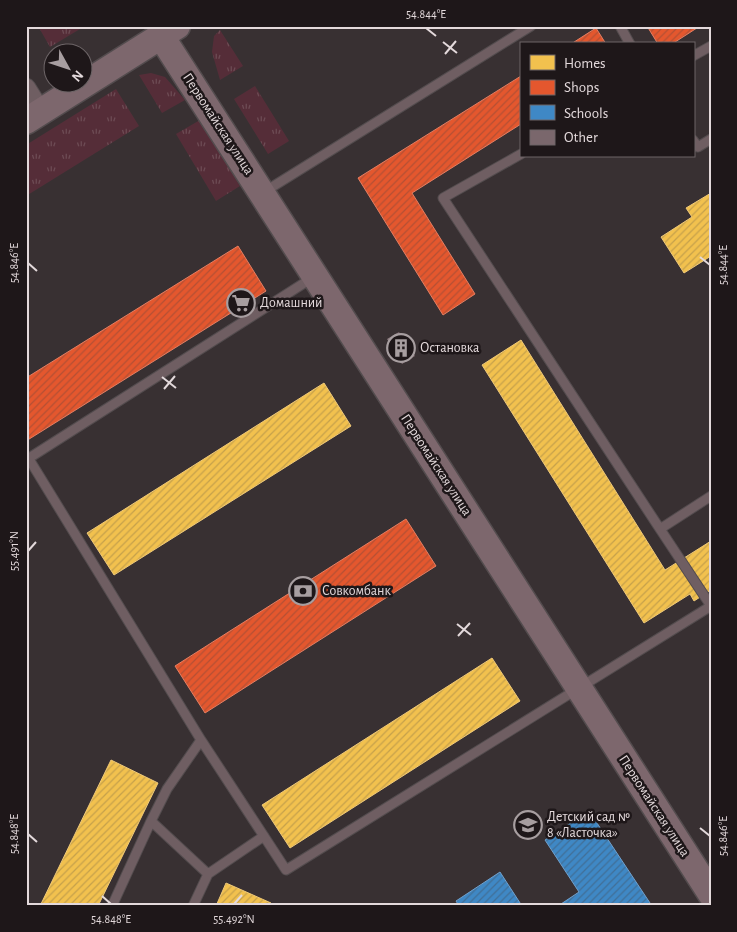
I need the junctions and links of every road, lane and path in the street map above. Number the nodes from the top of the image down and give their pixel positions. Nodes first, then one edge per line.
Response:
1 (530, 26) edge
2 (620, 26) edge
3 (169, 31) edge
4 (629, 42) edge
5 (711, 46) edge
6 (694, 55) edge
7 (26, 88) edge
8 (34, 117) edge
9 (711, 139) edge
10 (694, 141) edge
11 (520, 155) edge
12 (262, 194) junction
13 (315, 276) junction
14 (28, 459) edge
15 (711, 496) edge
16 (660, 529) junction
17 (711, 606) edge
18 (579, 689) junction
19 (201, 740) junction
20 (151, 821) junction
21 (264, 836) junction
22 (208, 874) junction
23 (711, 894) edge
24 (112, 906) edge
25 (193, 906) edge

1 - 12 lane
2 - 4 lane
3 - 8 street
3 - 12 street, Первомайская улица
5 - 6 lane
7 - 8 street
9 - 10 lane
11 - 16 lane
12 - 13 street, Первомайская улица
13 - 14 lane
13 - 18 street, Первомайская улица
14 - 19 lane
15 - 16 lane
16 - 17 lane
17 - 18 lane
18 - 21 lane
18 - 23 street, Первомайская улица
19 - 20 lane
19 - 21 lane
20 - 22 lane
20 - 24 lane
21 - 22 lane
22 - 25 lane

